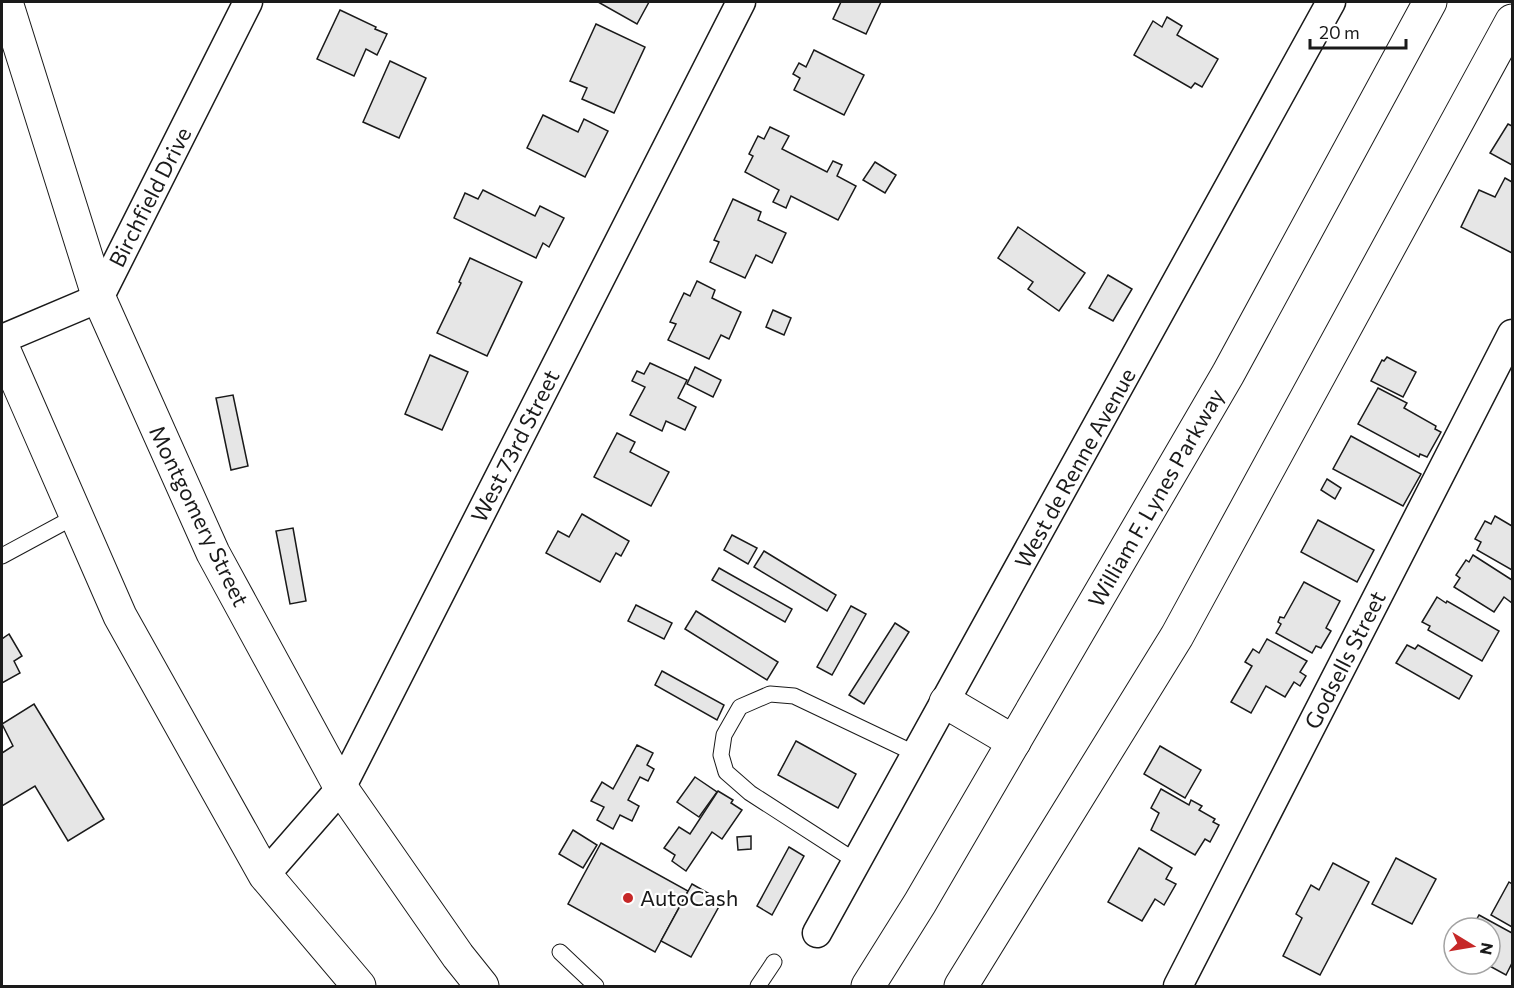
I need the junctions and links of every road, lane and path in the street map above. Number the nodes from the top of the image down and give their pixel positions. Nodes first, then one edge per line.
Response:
1 (6, 2) edge
2 (248, 2) edge
3 (741, 2) edge
4 (1331, 2) edge
5 (1430, 2) edge
6 (1512, 21) edge
7 (99, 298) junction
8 (1512, 334) edge
9 (2, 339) edge
10 (2, 346) edge
11 (76, 516) junction
12 (2, 556) edge
13 (946, 702) junction
14 (1014, 742) junction
15 (916, 754) junction
16 (340, 788) junction
17 (857, 862) junction
18 (265, 875) junction
19 (817, 933) dead end
20 (560, 952) dead end
21 (774, 962) dead end
22 (359, 987) edge
23 (482, 987) edge
24 (596, 987) edge
25 (758, 987) edge
26 (868, 987) edge
27 (961, 987) edge
28 (1178, 987) edge

1 - 7 main road, Montgomery Street
2 - 7 street, Birchfield Drive
3 - 16 street, West 73rd Street
4 - 13 street, West de Renne Avenue
5 - 14 main road, William F. Lynes Parkway
6 - 27 main road
7 - 9 street
7 - 16 main road, Montgomery Street
8 - 28 street, Godsells Street
10 - 11 main road
11 - 12 lane
11 - 18 main road
13 - 14 main road
13 - 15 street, West de Renne Avenue
14 - 26 main road, William F. Lynes Parkway
15 - 17 street, West de Renne Avenue
15 - 17 lane
16 - 18 street, West 73rd Street
16 - 23 main road, Montgomery Street
17 - 19 street, West de Renne Avenue
18 - 22 main road
20 - 24 lane
21 - 25 lane

